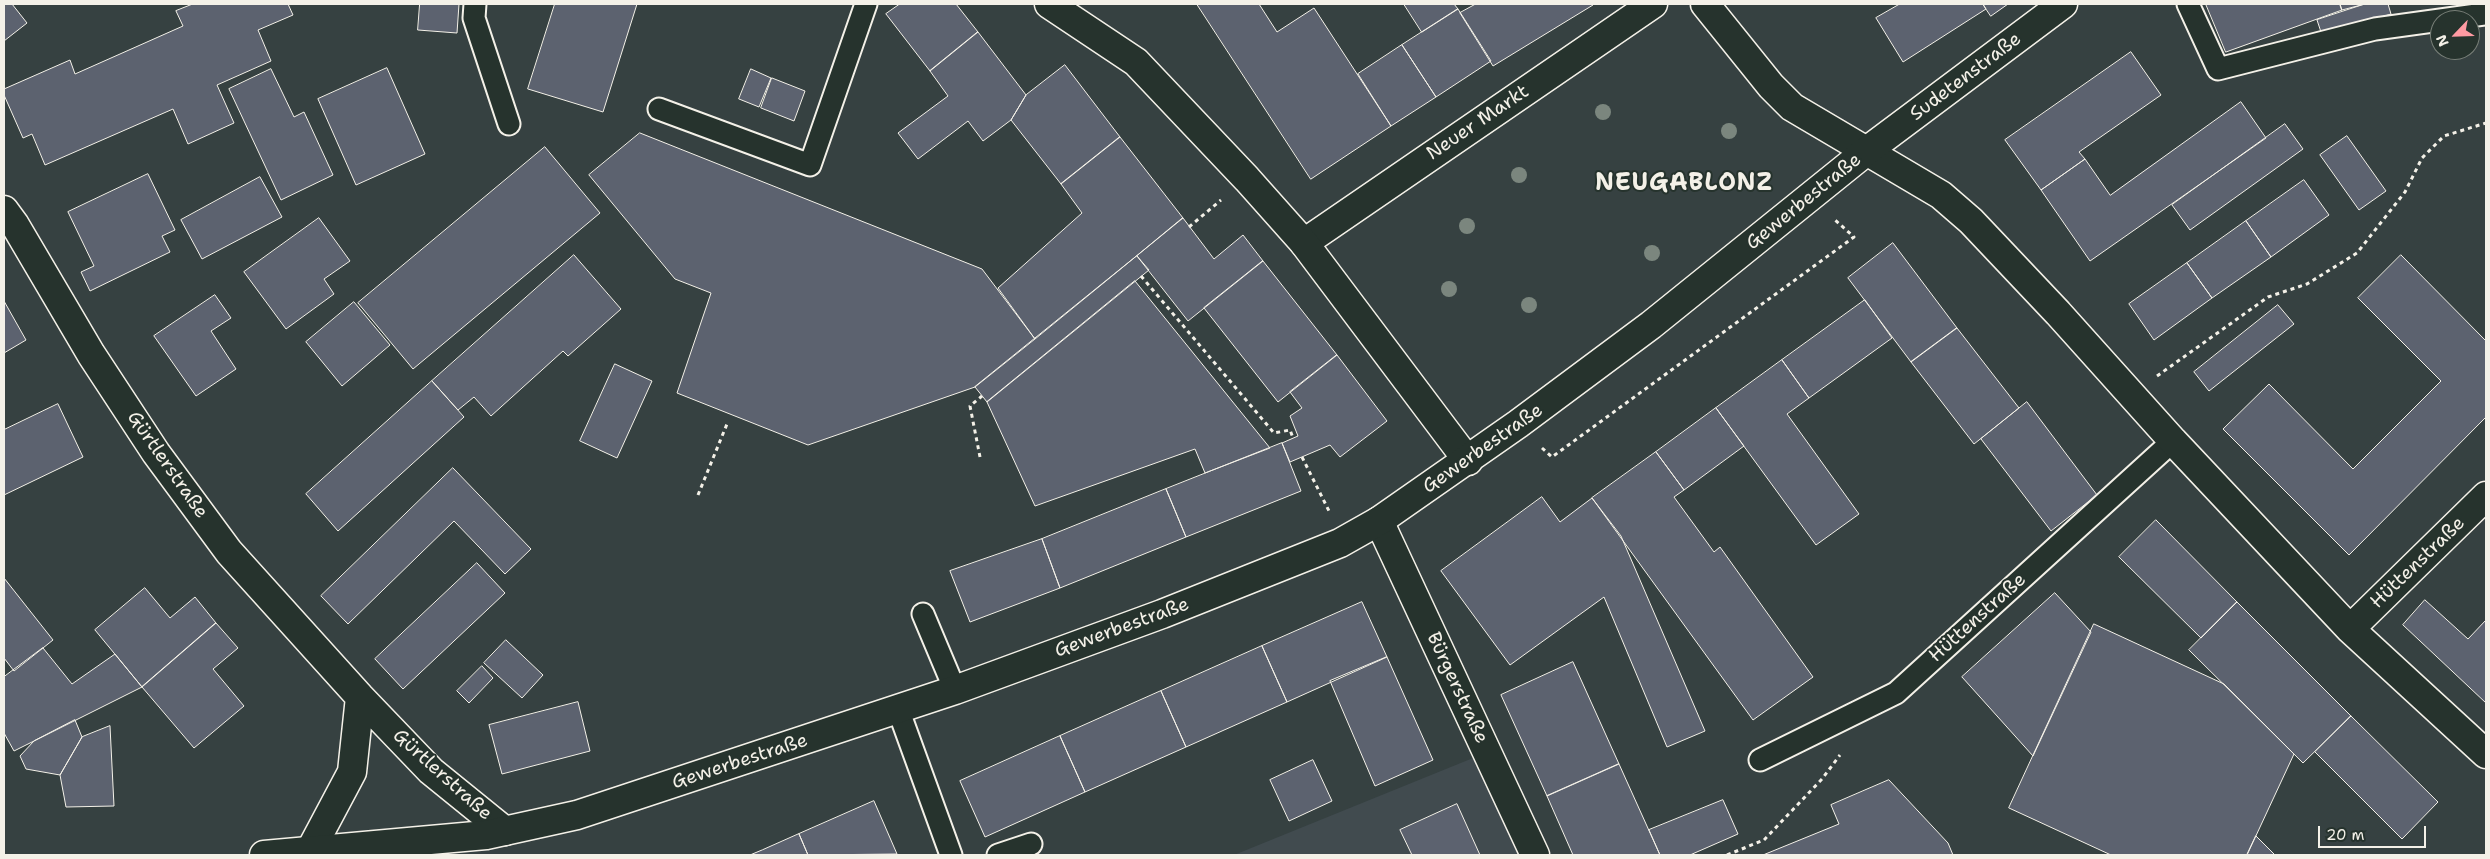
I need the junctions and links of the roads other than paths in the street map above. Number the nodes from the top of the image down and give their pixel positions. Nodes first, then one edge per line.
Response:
1 (475, 4) edge
2 (866, 4) edge
3 (1049, 4) edge
4 (1653, 4) edge
5 (1705, 4) edge
6 (2064, 4) edge
7 (2188, 4) edge
8 (2483, 4) edge
9 (659, 109) dead end
10 (509, 124) dead end
11 (1868, 150) junction
12 (7, 222) edge
13 (1304, 243) junction
14 (2173, 441) junction
15 (1468, 461) junction
16 (2486, 496) edge
17 (1380, 521) junction
18 (922, 614) dead end
19 (2350, 629) junction
20 (955, 690) junction
21 (360, 698) junction
22 (898, 709) junction
23 (2486, 754) edge
24 (1760, 760) dead end
25 (505, 831) junction
26 (1031, 844) dead end
27 (310, 851) junction
28 (264, 855) edge
29 (951, 855) edge
30 (998, 855) edge
31 (1535, 855) edge

1 - 10 lane
2 - 9 lane
3 - 13 street
4 - 13 street, Neuer Markt
5 - 11 street
6 - 11 street, Sudetenstraße
7 - 8 lane
11 - 14 street
11 - 15 street, Gewerbestraße
12 - 21 street, Gürtlerstraße
13 - 15 street
14 - 19 street
14 - 24 lane, Hüttenstraße
15 - 17 street, Gewerbestraße
16 - 19 street, Hüttenstraße
17 - 20 street, Gewerbestraße
17 - 31 street, Bürgerstraße
18 - 20 lane
19 - 23 street
20 - 22 street, Gewerbestraße
21 - 25 street, Gürtlerstraße
21 - 27 street
22 - 25 street, Gewerbestraße
22 - 29 lane
25 - 27 street, Gewerbestraße
26 - 30 lane
27 - 28 street, Gewerbestraße

